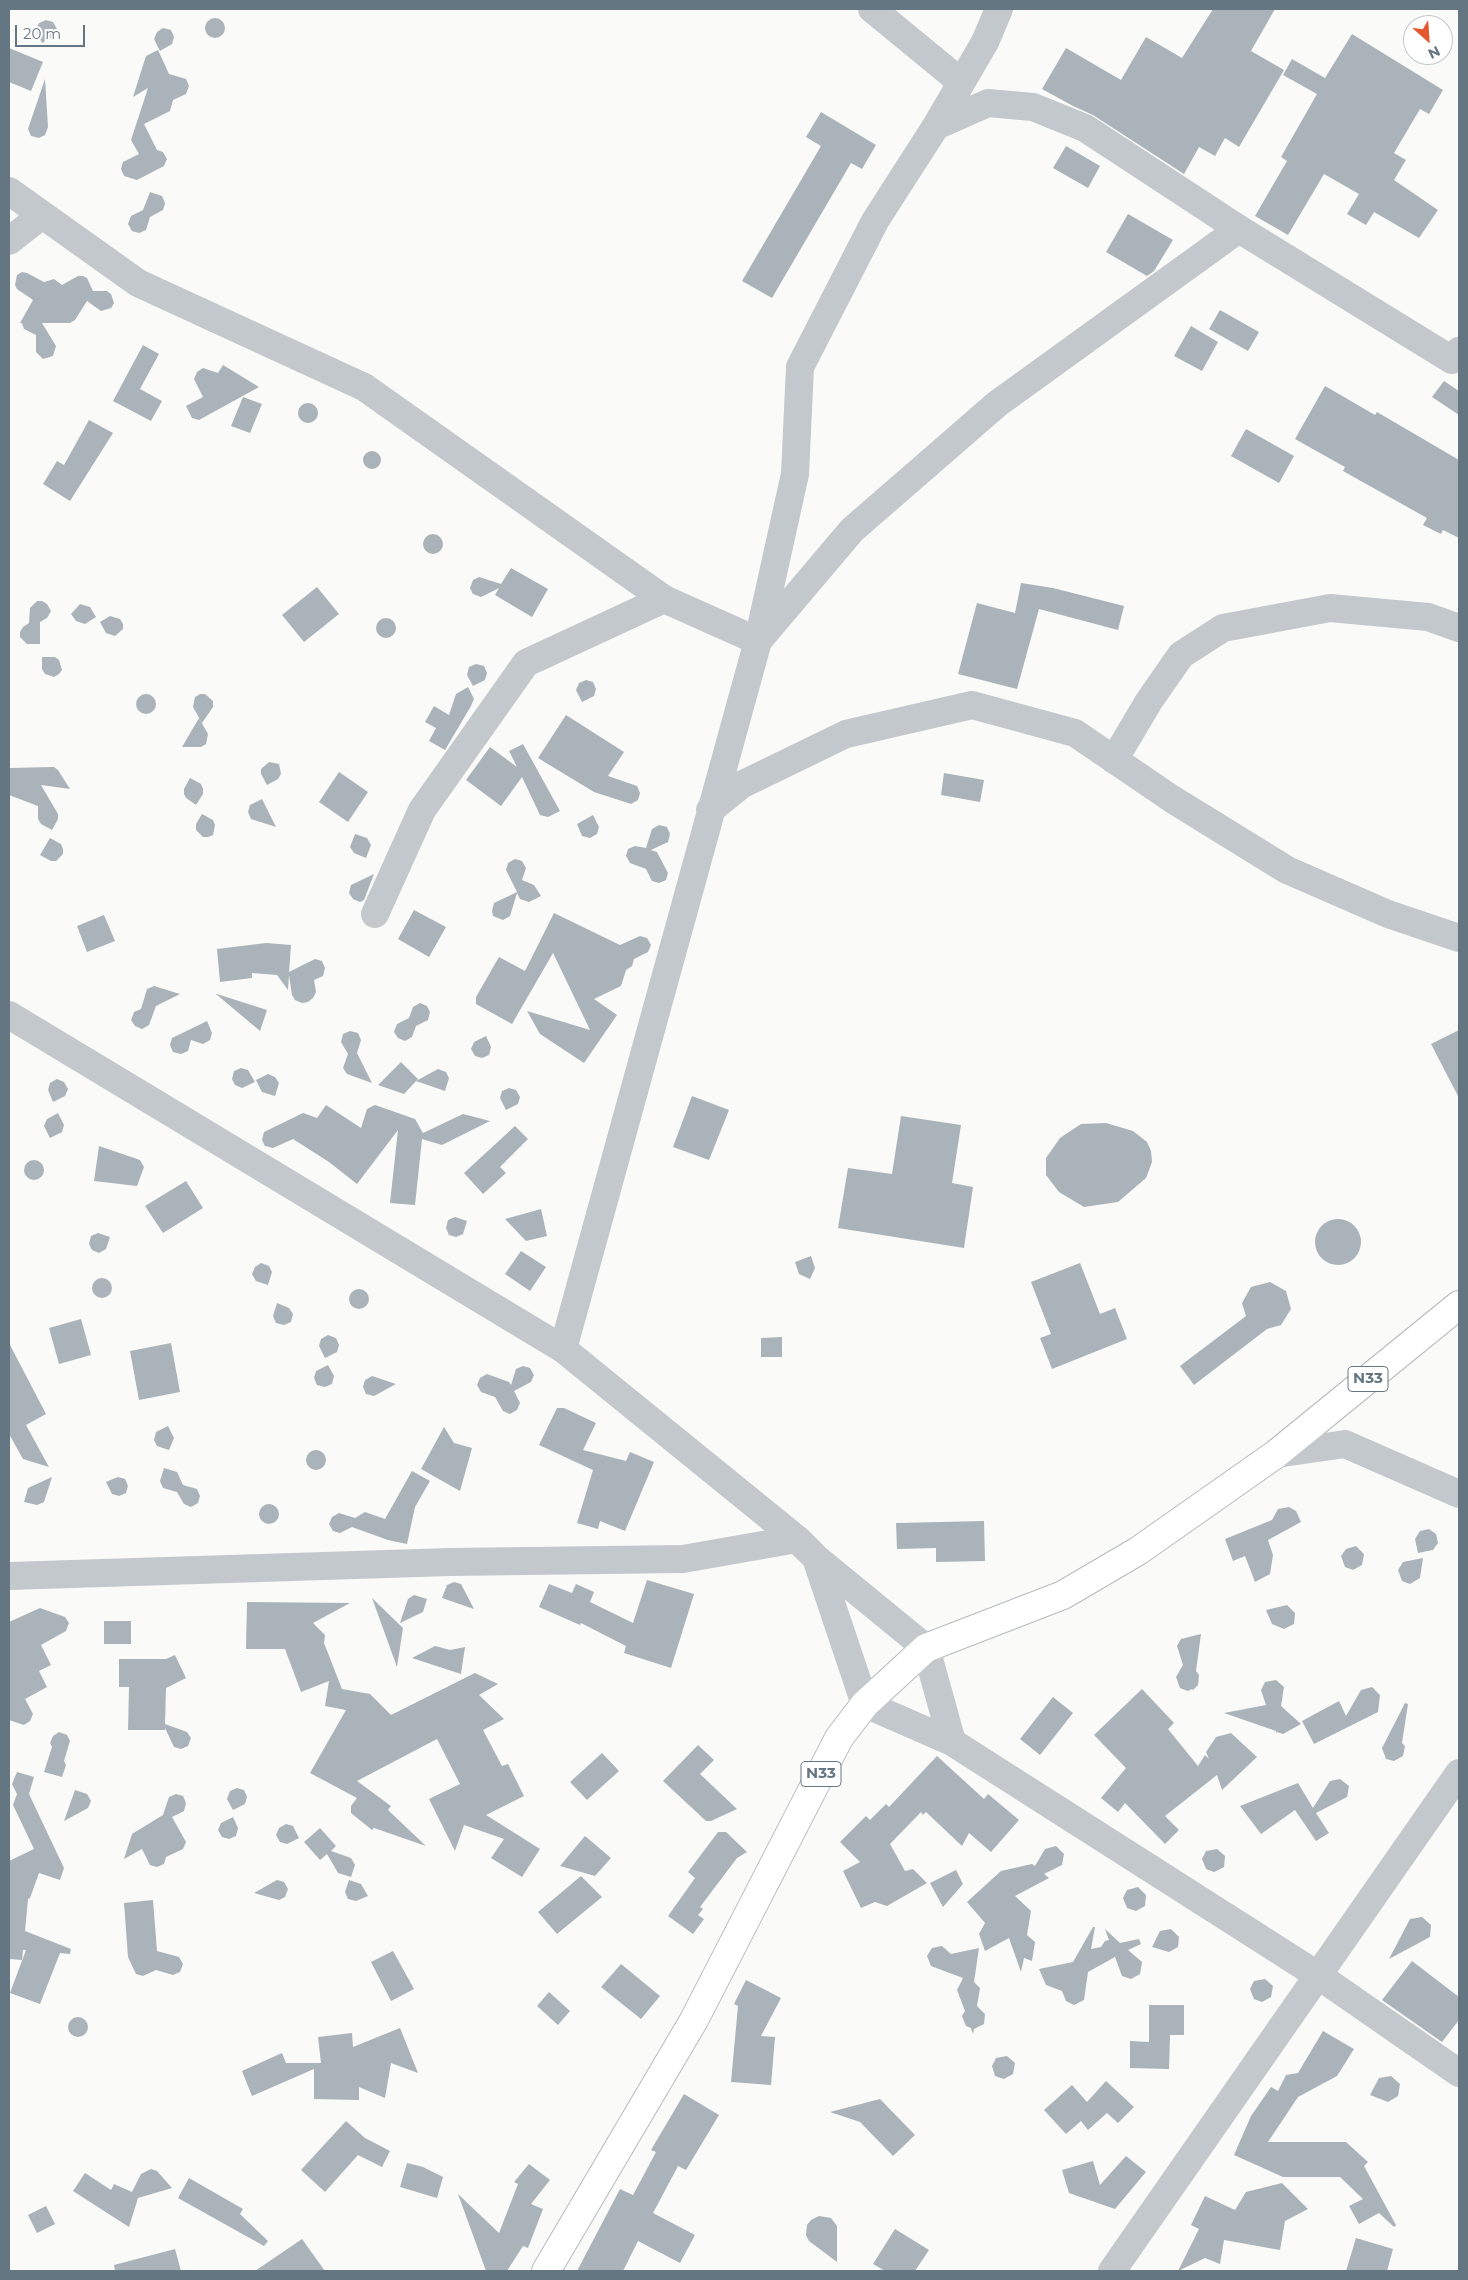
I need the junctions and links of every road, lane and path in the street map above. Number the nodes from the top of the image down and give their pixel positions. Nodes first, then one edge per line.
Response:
1 (872, 9) edge
2 (999, 9) edge
3 (962, 82) junction
4 (936, 126) junction
5 (9, 191) edge
6 (42, 215) junction
7 (1239, 229) junction
8 (9, 241) edge
9 (1459, 351) edge
10 (664, 599) junction
11 (1459, 628) edge
12 (758, 642) junction
13 (1114, 760) junction
14 (710, 810) junction
15 (375, 914) dead end
16 (1459, 938) edge
17 (10, 1017) edge
18 (1459, 1305) edge
19 (563, 1349) junction
20 (1276, 1454) junction
21 (1459, 1494) edge
22 (797, 1539) junction
23 (816, 1558) junction
24 (9, 1576) edge
25 (926, 1648) junction
26 (865, 1704) junction
27 (952, 1742) junction
28 (1459, 1773) edge
29 (1319, 1976) junction
30 (1459, 2073) edge
31 (546, 2271) edge
32 (1112, 2271) edge

1 - 3 street
2 - 3 street
3 - 4 street
4 - 7 street
4 - 12 street
5 - 6 street
6 - 8 street
6 - 10 street
7 - 9 street
7 - 12 street
10 - 12 street
10 - 15 street
11 - 13 street
12 - 14 street
13 - 14 street
13 - 16 street
14 - 19 street
17 - 19 street
18 - 20 main road, N33
19 - 22 street
20 - 21 street
20 - 25 main road, N33
22 - 23 street
22 - 24 street
23 - 25 street
23 - 26 street
25 - 26 main road, N33
25 - 27 street
26 - 27 street
26 - 31 main road, N33
27 - 29 street
28 - 29 street
29 - 30 street
29 - 32 street

